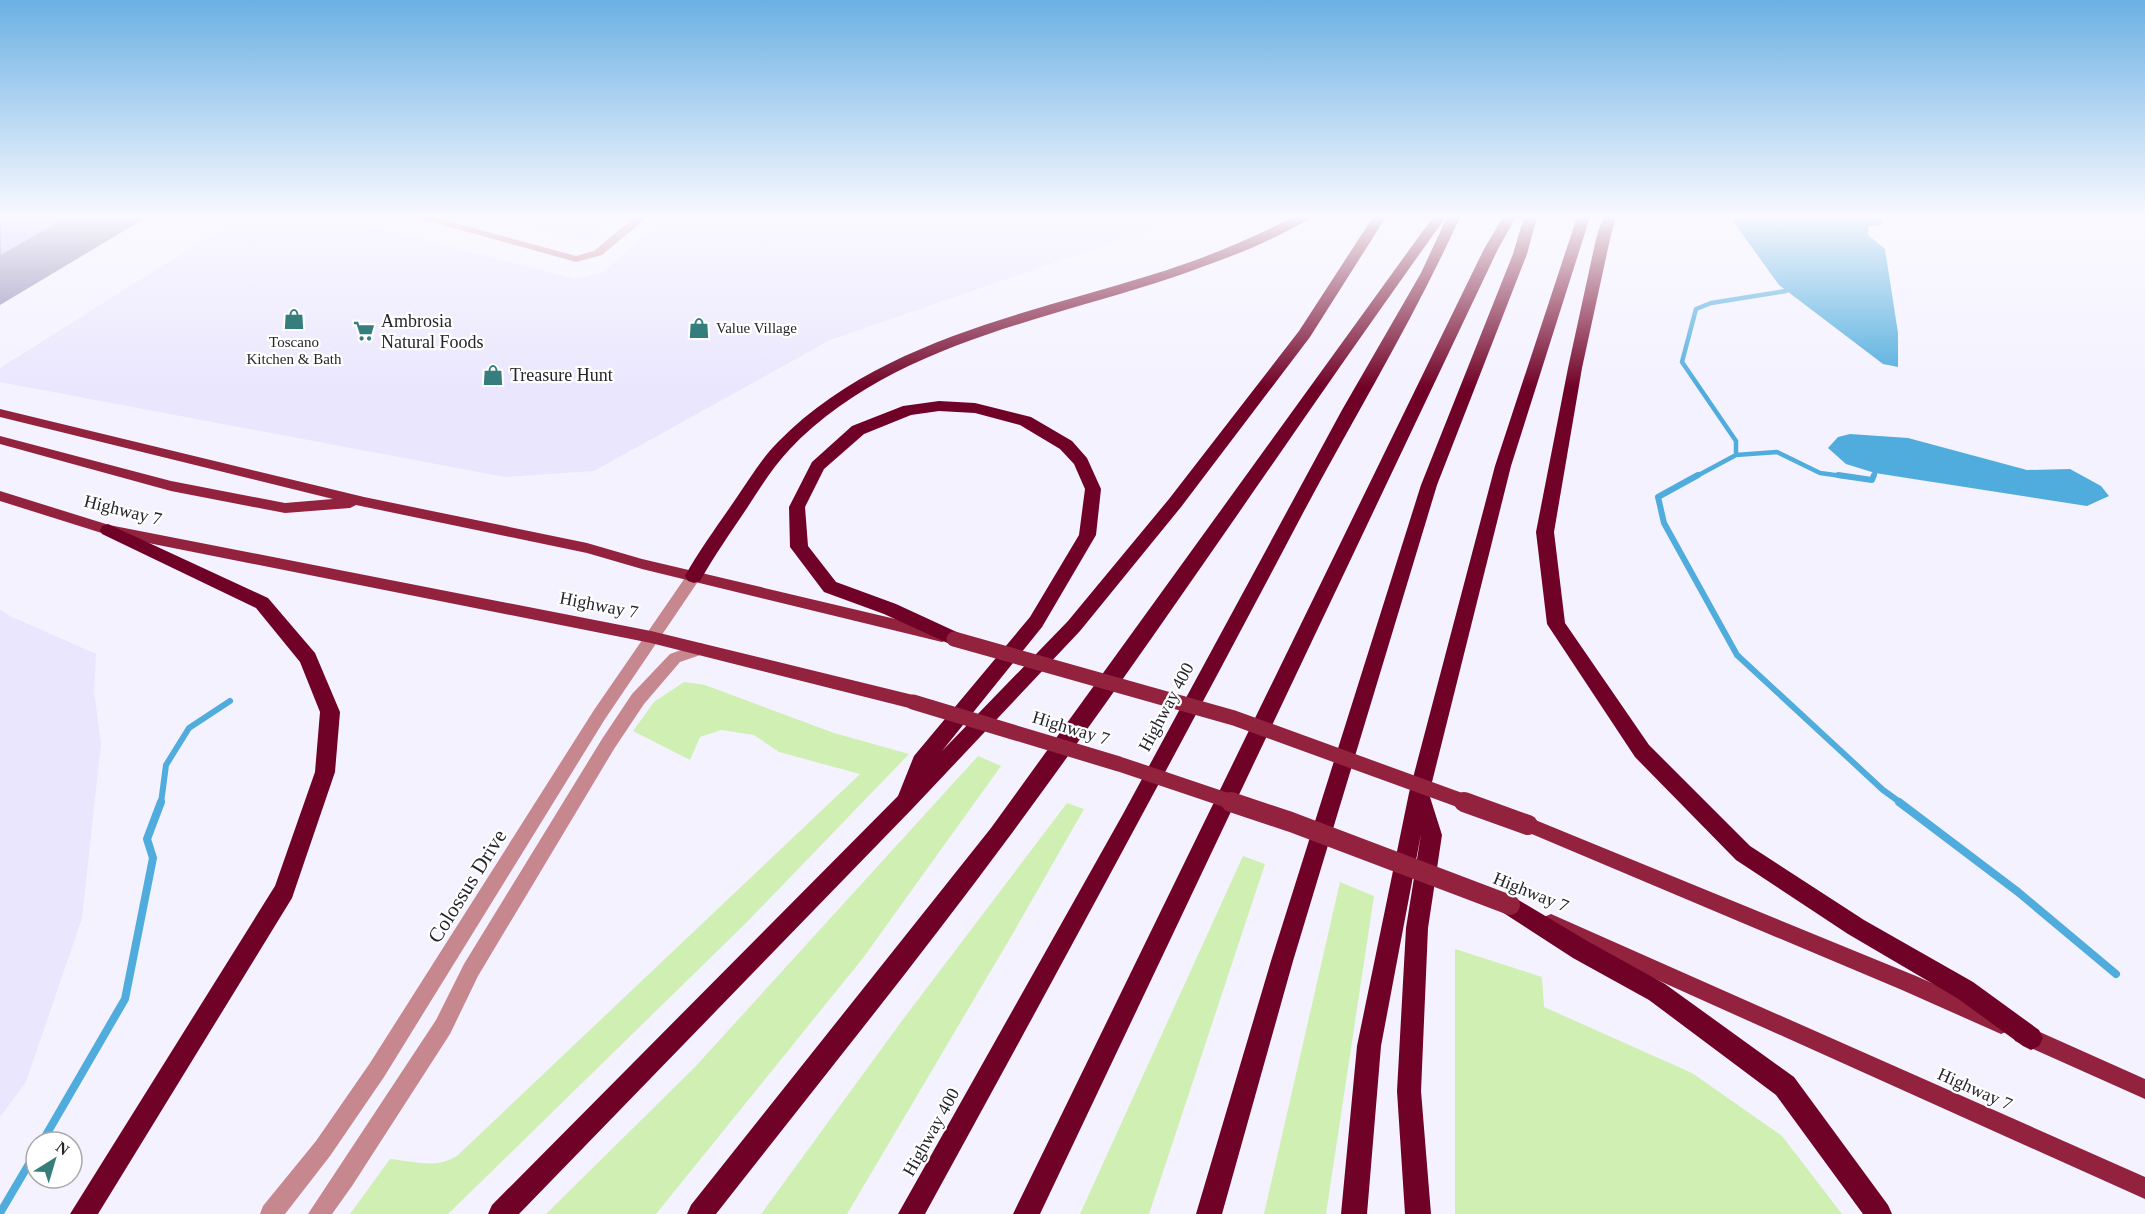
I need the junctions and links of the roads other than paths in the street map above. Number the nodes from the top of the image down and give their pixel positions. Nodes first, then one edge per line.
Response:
1 (1166, 274) edge
2 (1344, 274) edge
3 (1397, 274) edge
4 (1428, 274) edge
5 (1479, 274) edge
6 (1512, 274) edge
7 (1566, 274) edge
8 (1595, 274) edge
9 (0, 413) edge
10 (0, 440) edge
11 (0, 496) edge
12 (364, 502) junction
13 (108, 530) junction
14 (694, 576) junction
15 (651, 637) junction
16 (954, 639) junction
17 (701, 650) junction
18 (1419, 793) junction
19 (906, 802) junction
20 (1510, 905) junction
21 (2031, 1038) junction
22 (2145, 1089) edge
23 (2145, 1188) edge
24 (83, 1214) edge
25 (271, 1214) edge
26 (319, 1214) edge
27 (501, 1214) edge
28 (700, 1214) edge
29 (911, 1214) edge
30 (1026, 1214) edge
31 (1209, 1214) edge
32 (1354, 1214) edge
33 (1418, 1214) edge
34 (1879, 1214) edge

1 - 14 highway
2 - 19 highway
3 - 28 highway
4 - 29 highway, Highway 400
5 - 30 highway
6 - 31 highway
7 - 18 highway
8 - 21 highway
9 - 12 main road
10 - 12 main road
11 - 13 main road, Highway 7
12 - 14 main road
13 - 15 main road, Highway 7
13 - 24 highway
14 - 15 street, Colossus Drive
14 - 16 main road
15 - 17 main road, Highway 7
15 - 25 street, Colossus Drive
16 - 19 highway
16 - 21 main road, bridge
17 - 20 main road, Highway 7, bridge
17 - 26 street
18 - 32 highway
18 - 33 highway
19 - 27 highway
20 - 23 main road, Highway 7
20 - 34 highway
21 - 22 main road

